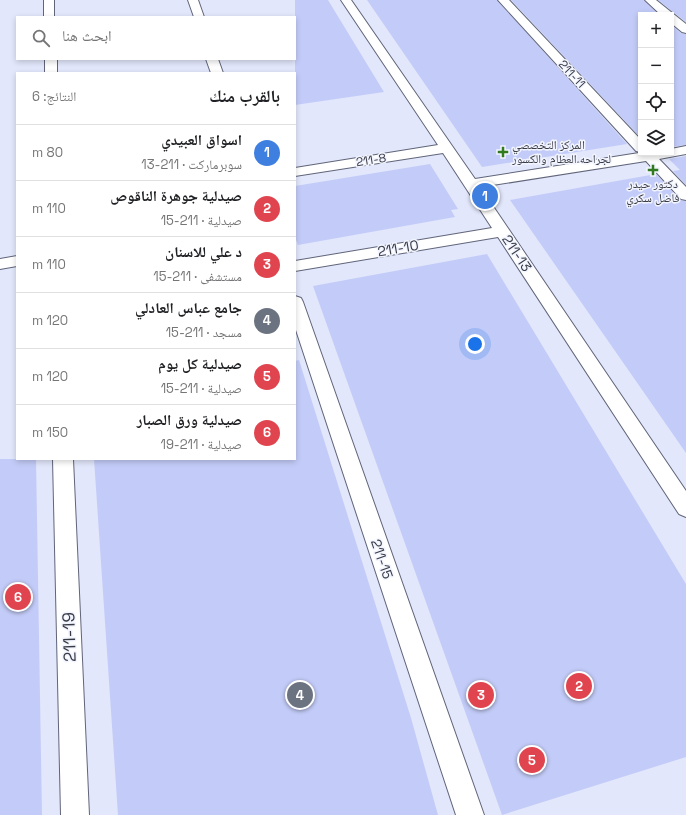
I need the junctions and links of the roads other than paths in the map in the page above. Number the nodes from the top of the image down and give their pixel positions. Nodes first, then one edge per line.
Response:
1 (49, 0) edge
2 (193, 0) edge
3 (346, 0) edge
4 (503, 0) edge
5 (650, 0) edge
6 (664, 12) edge
7 (49, 16) edge
8 (199, 16) edge
9 (674, 20) edge
10 (686, 30) edge
11 (51, 60) edge
12 (212, 60) edge
13 (51, 72) edge
14 (216, 72) edge
15 (638, 145) edge
16 (447, 148) junction
17 (686, 150) edge
18 (674, 152) edge
19 (638, 153) edge
20 (649, 156) edge
21 (296, 172) edge
22 (471, 184) junction
23 (686, 196) edge
24 (502, 231) junction
25 (16, 261) edge
26 (0, 264) edge
27 (296, 266) edge
28 (296, 305) edge
29 (64, 460) edge
30 (686, 508) edge
31 (75, 815) edge
32 (470, 815) edge

1 - 7 street
2 - 8 street
3 - 16 street, 211-13
4 - 15 street, 211-11
5 - 6 street
9 - 10 street
11 - 13 street
12 - 14 street
16 - 21 street, 211-8
16 - 22 street, 211-13
17 - 18 street
19 - 22 street
20 - 23 street, 211-11
22 - 24 street, 211-13
24 - 27 street, 211-10
24 - 30 street, 211-13
25 - 26 street
28 - 32 street, 211-15
29 - 31 street, 211-19

